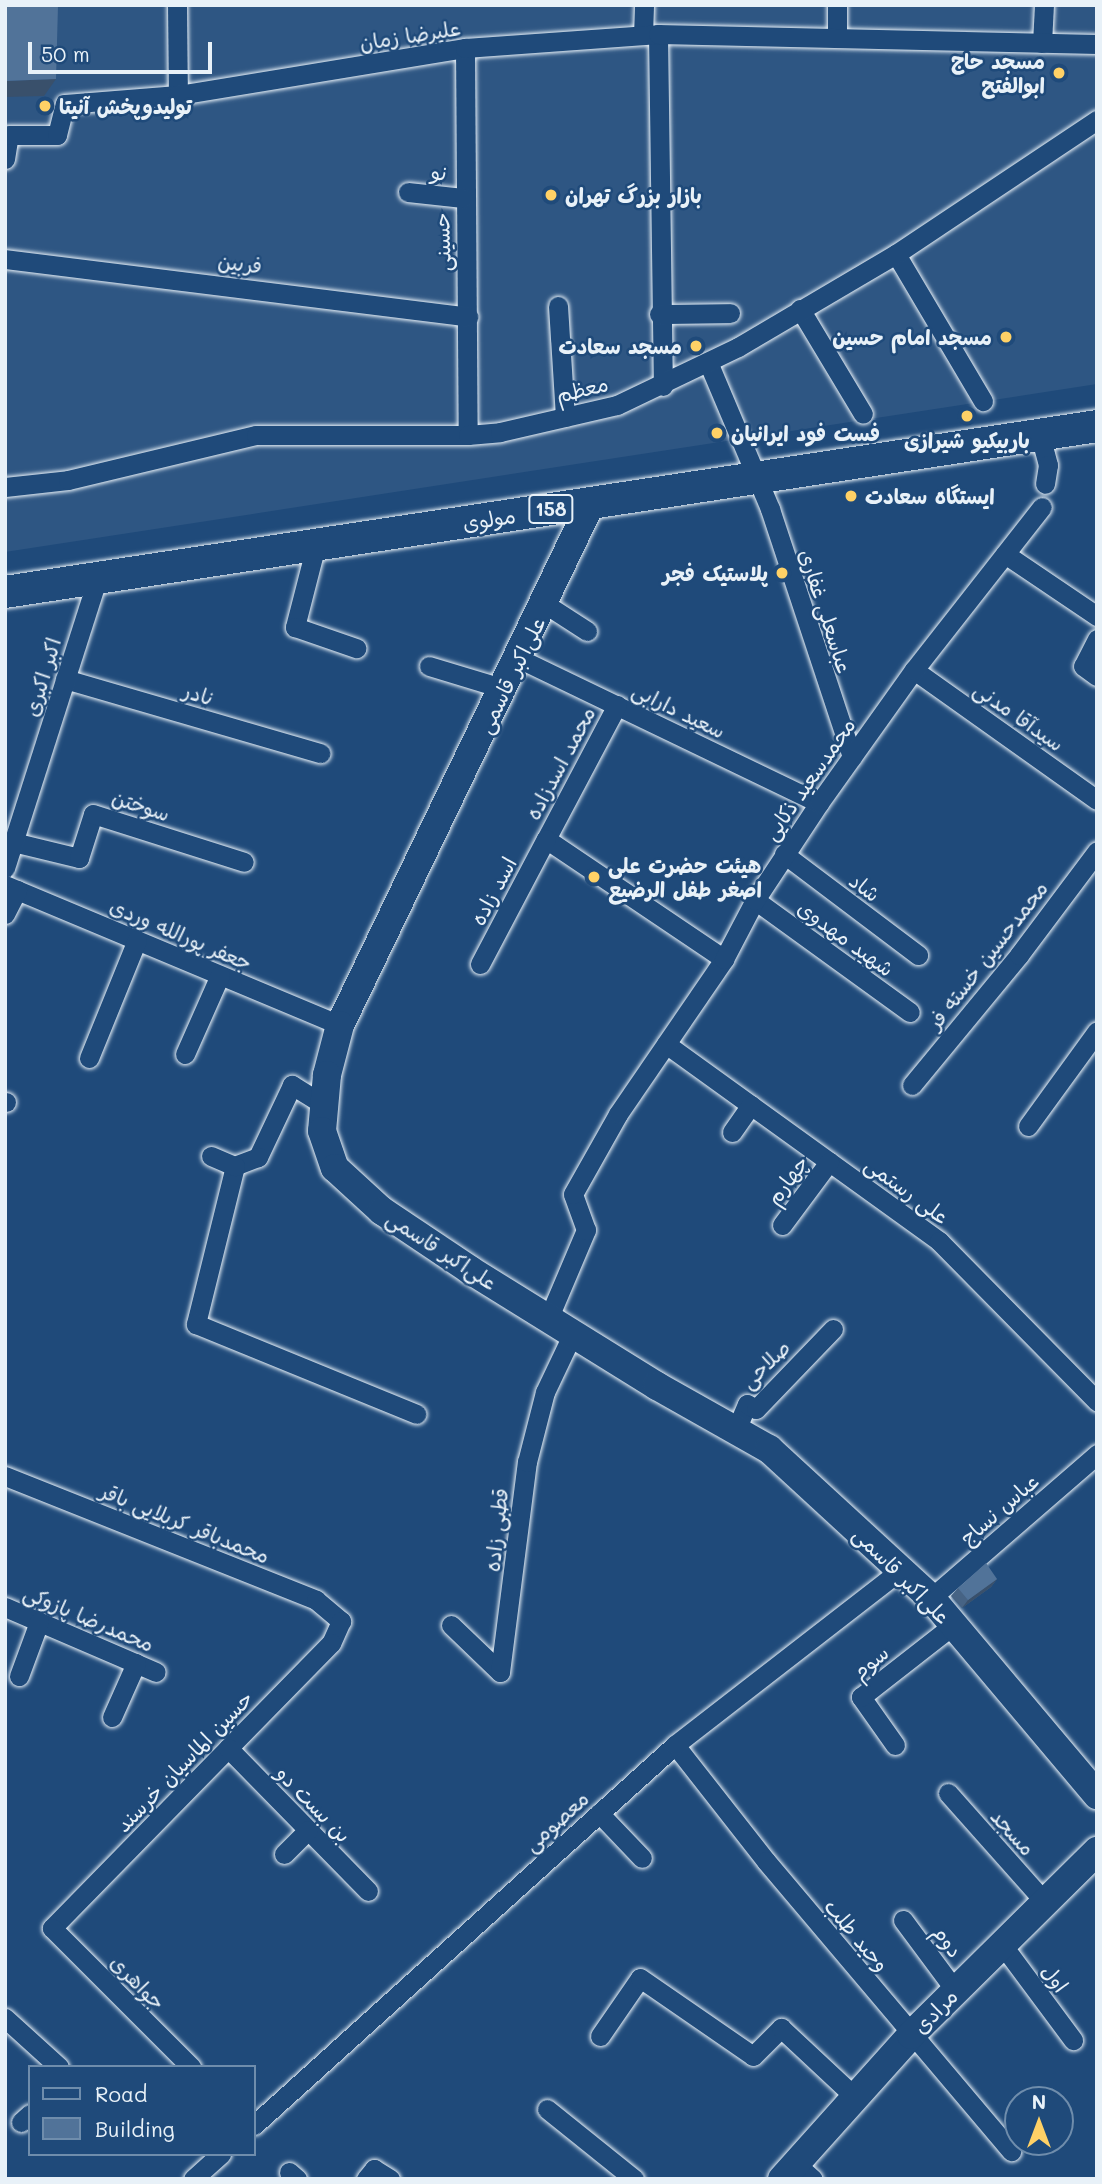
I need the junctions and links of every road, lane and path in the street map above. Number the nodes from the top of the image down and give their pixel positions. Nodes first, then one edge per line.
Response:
1 (177, 5) edge
2 (644, 5) edge
3 (837, 5) edge
4 (1044, 5) edge
5 (651, 34) junction
6 (837, 38) junction
7 (1042, 43) junction
8 (1097, 44) edge
9 (465, 48) junction
10 (178, 94) junction
11 (1097, 120) edge
12 (5, 159) edge
13 (408, 192) dead end
14 (463, 198) junction
15 (896, 254) junction
16 (5, 259) edge
17 (558, 306) dead end
18 (800, 309) junction
19 (730, 313) dead end
20 (659, 314) junction
21 (468, 317) junction
22 (708, 362) junction
23 (663, 386) junction
24 (983, 401) dead end
25 (863, 414) dead end
26 (565, 417) junction
27 (1097, 426) edge
28 (468, 435) junction
29 (1040, 435) junction
30 (758, 478) junction
31 (1045, 484) dead end
32 (5, 487) edge
33 (591, 503) junction
34 (1042, 507) dead end
35 (316, 545) junction
36 (1005, 554) junction
37 (97, 579) junction
38 (5, 592) edge
39 (545, 604) junction
40 (1097, 616) edge
41 (587, 631) dead end
42 (1097, 639) edge
43 (356, 648) dead end
44 (520, 659) junction
45 (429, 666) dead end
46 (914, 670) junction
47 (1097, 676) edge
48 (65, 679) junction
49 (505, 689) junction
50 (617, 705) junction
51 (320, 753) dead end
52 (852, 757) junction
53 (1097, 800) edge
54 (819, 803) junction
55 (546, 839) junction
56 (13, 842) junction
57 (1097, 851) edge
58 (784, 854) junction
59 (244, 862) dead end
60 (5, 868) edge
61 (11, 887) edge
62 (755, 900) junction
63 (5, 914) edge
64 (137, 940) junction
65 (918, 955) dead end
66 (724, 959) junction
67 (480, 964) dead end
68 (220, 975) junction
69 (910, 1012) dead end
70 (340, 1025) junction
71 (1097, 1031) edge
72 (666, 1044) junction
73 (185, 1054) dead end
74 (89, 1058) dead end
75 (912, 1085) dead end
76 (324, 1105) junction
77 (751, 1105) junction
78 (1028, 1126) dead end
79 (732, 1132) dead end
80 (211, 1156) dead end
81 (829, 1162) junction
82 (235, 1166) junction
83 (782, 1225) dead end
84 (549, 1317) junction
85 (833, 1329) dead end
86 (573, 1333) junction
87 (1097, 1401) edge
88 (416, 1414) dead end
89 (736, 1430) junction
90 (1097, 1454) edge
91 (5, 1476) edge
92 (902, 1569) junction
93 (931, 1598) junction
94 (5, 1607) edge
95 (341, 1621) joint
96 (39, 1622) junction
97 (451, 1625) dead end
98 (953, 1625) junction
99 (136, 1663) junction
100 (156, 1672) dead end
101 (19, 1676) dead end
102 (112, 1717) dead end
103 (675, 1745) junction
104 (895, 1745) dead end
105 (228, 1748) junction
106 (948, 1793) dead end
107 (1097, 1795) edge
108 (599, 1813) junction
109 (308, 1830) junction
110 (1097, 1851) edge
111 (284, 1854) dead end
112 (642, 1858) dead end
113 (368, 1891) dead end
114 (1044, 1901) junction
115 (903, 1920) dead end
116 (52, 1928) joint
117 (1001, 1943) junction
118 (955, 1990) junction
119 (5, 2018) edge
120 (911, 2035) junction
121 (600, 2036) dead end
122 (1073, 2040) dead end
123 (57, 2065) edge
124 (189, 2065) edge
125 (854, 2096) junction
126 (547, 2109) dead end
127 (256, 2122) edge
128 (1004, 2143) edge
129 (219, 2156) edge
130 (797, 2174) edge
131 (194, 2179) edge
132 (366, 2179) edge
133 (390, 2179) edge
134 (634, 2179) edge

1 - 10 street
2 - 5 street
3 - 6 street
4 - 7 street
5 - 6 street, علیرضا زمان
5 - 9 street, علیرضا زمان
5 - 20 street
6 - 7 street, علیرضا زمان
7 - 8 street, علیرضا زمان
9 - 10 street, علیرضا زمان
9 - 14 street, حسینی
10 - 12 street, علیرضا زمان
11 - 15 street, معظم
13 - 14 street, نو
14 - 21 street, حسینی
15 - 18 street, معظم
15 - 24 street
16 - 21 street, فربین
17 - 26 street
18 - 22 street, معظم
18 - 25 street
19 - 20 street
20 - 23 street
21 - 28 street, حسینی
22 - 23 street, معظم
22 - 30 street, عباسعلی غفاری
23 - 26 street, معظم
26 - 28 street, معظم
27 - 29 main road, مولوی / 158
28 - 32 street, معظم
29 - 30 main road, مولوی / 158
29 - 31 street
30 - 33 main road, مولوی / 158
30 - 52 street, عباسعلی غفاری
33 - 35 main road, مولوی / 158
33 - 39 street, علی‌اکبر قاسمی
34 - 36 street, محمدسعید ذکایی
35 - 37 main road, مولوی / 158
35 - 43 street
36 - 40 street
36 - 46 street, محمدسعید ذکایی
37 - 38 main road, مولوی / 158
37 - 48 street, اکبر اکبری
39 - 41 street
39 - 44 street, علی‌اکبر قاسمی
42 - 47 street
44 - 49 street, علی‌اکبر قاسمی
44 - 50 street, سعید دارابی
45 - 49 street
46 - 52 street, محمدسعید ذکایی
46 - 53 street, سیدآقا مدنی
48 - 51 street, نادر
48 - 56 street, اکبر اکبری
49 - 70 street, علی‌اکبر قاسمی
50 - 54 street, سعید دارابی
50 - 55 street, محمد اسدزاده
52 - 54 street, محمدسعید ذکایی
54 - 58 street, محمدسعید ذکایی
55 - 66 street, محمد اسدزاده
55 - 67 street, اسد زاده
56 - 59 street, سوختن
56 - 60 street, اکبر اکبری
57 - 75 street, محمدحسین خسته فر
58 - 62 street, محمدسعید ذکایی
58 - 65 street, شاد
61 - 63 street
61 - 64 street, جعفر پورالله وردی
62 - 66 street, محمدسعید ذکایی
62 - 69 street, شهید مهدوی
64 - 68 street, جعفر پورالله وردی
64 - 74 street
66 - 72 street, محمدسعید ذکایی
68 - 70 street, جعفر پورالله وردی
68 - 73 street
70 - 76 street, علی‌اکبر قاسمی
71 - 78 street
72 - 77 street, علی رستمی
72 - 84 street, محمدسعید ذکایی
76 - 82 street
76 - 84 street, علی‌اکبر قاسمی
77 - 79 street
77 - 81 street, علی رستمی
80 - 82 street
81 - 83 street, چهارم
81 - 87 street, علی رستمی
82 - 88 street
84 - 86 street, علی‌اکبر قاسمی
85 - 89 street, صلاحی
86 - 89 street, علی‌اکبر قاسمی
86 - 97 street, قطبی زاده
89 - 92 street, علی‌اکبر قاسمی
90 - 93 street, عباس نساج
91 - 95 street, محمدباقر کربلایی باقر
92 - 93 street, علی‌اکبر قاسمی
92 - 103 street, معصومی
93 - 98 street, علی‌اکبر قاسمی
94 - 96 street, محمدرضا پازوکی
95 - 105 street, حسین الماسیان خرسند
96 - 99 street, محمدرضا پازوکی
96 - 101 street
98 - 104 street, سوم
98 - 107 street, علی‌اکبر قاسمی
99 - 100 street, محمدرضا پازوکی
99 - 102 street
103 - 108 street, معصومی
103 - 120 street, وحید طلب
105 - 109 street, بن بست دو
105 - 116 street, حسین الماسیان خرسند
106 - 114 street, مسجد
108 - 112 street
108 - 127 street, معصومی
109 - 111 street
109 - 113 street, بن بست دو
110 - 114 street, مرادی
114 - 117 street, مرادی
115 - 118 street, دوم
116 - 124 street, جواهری
117 - 118 street, مرادی
117 - 122 street, اول
118 - 120 street, مرادی
119 - 123 street
120 - 125 street, مرادی
120 - 128 street, وحید طلب
121 - 125 street
125 - 130 street, مرادی
126 - 134 street
129 - 131 street
132 - 133 street

